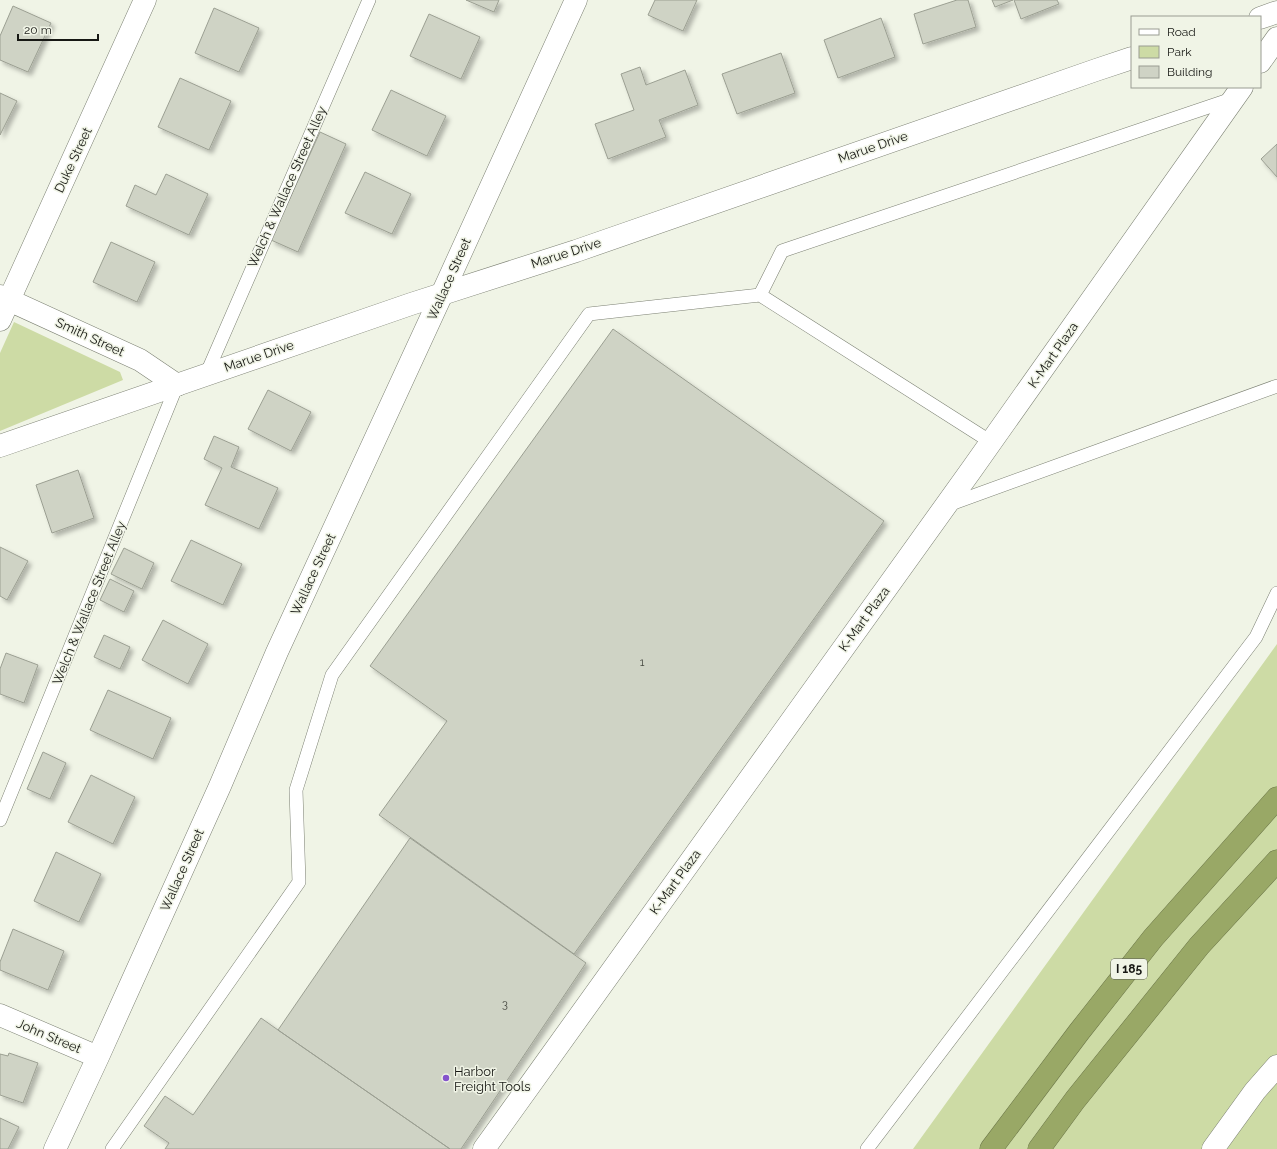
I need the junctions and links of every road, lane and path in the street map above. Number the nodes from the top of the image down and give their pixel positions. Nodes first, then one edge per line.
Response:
1 (145, 0) edge
2 (369, 0) edge
3 (576, 0) edge
4 (1277, 12) edge
5 (1261, 18) edge
6 (1277, 38) edge
7 (1131, 58) edge
8 (1261, 61) edge
9 (1238, 93) edge
10 (442, 294) junction
11 (760, 295) junction
12 (4, 298) edge
13 (0, 320) edge
14 (206, 375) junction
15 (177, 385) junction
16 (1277, 386) edge
17 (991, 442) junction
18 (0, 446) edge
19 (946, 506) junction
20 (1277, 594) edge
21 (1277, 798) edge
22 (0, 820) edge
23 (1277, 861) edge
24 (0, 1015) edge
25 (98, 1057) junction
26 (1277, 1066) edge
27 (55, 1149) edge
28 (112, 1149) edge
29 (484, 1149) edge
30 (867, 1149) edge
31 (991, 1149) edge
32 (1039, 1149) edge
33 (1213, 1149) edge

1 - 12 street, Duke Street
2 - 14 lane, Welch & Wallace Street Alley
3 - 10 street, Wallace Street
4 - 5 street
6 - 8 street
7 - 10 street, Marue Drive
9 - 11 lane
9 - 17 street, K-Mart Plaza
10 - 14 street, Marue Drive
10 - 25 street, Wallace Street
11 - 17 lane
11 - 28 lane
12 - 13 street, Duke Street
12 - 15 street, Smith Street
14 - 15 street, Marue Drive
15 - 18 street, Marue Drive
15 - 22 lane, Welch & Wallace Street Alley
16 - 19 lane
17 - 19 street, K-Mart Plaza
19 - 29 street, K-Mart Plaza
20 - 30 lane
21 - 31 highway, I 185
23 - 32 highway, I 185
24 - 25 street, John Street
25 - 27 street, Wallace Street
26 - 33 street

